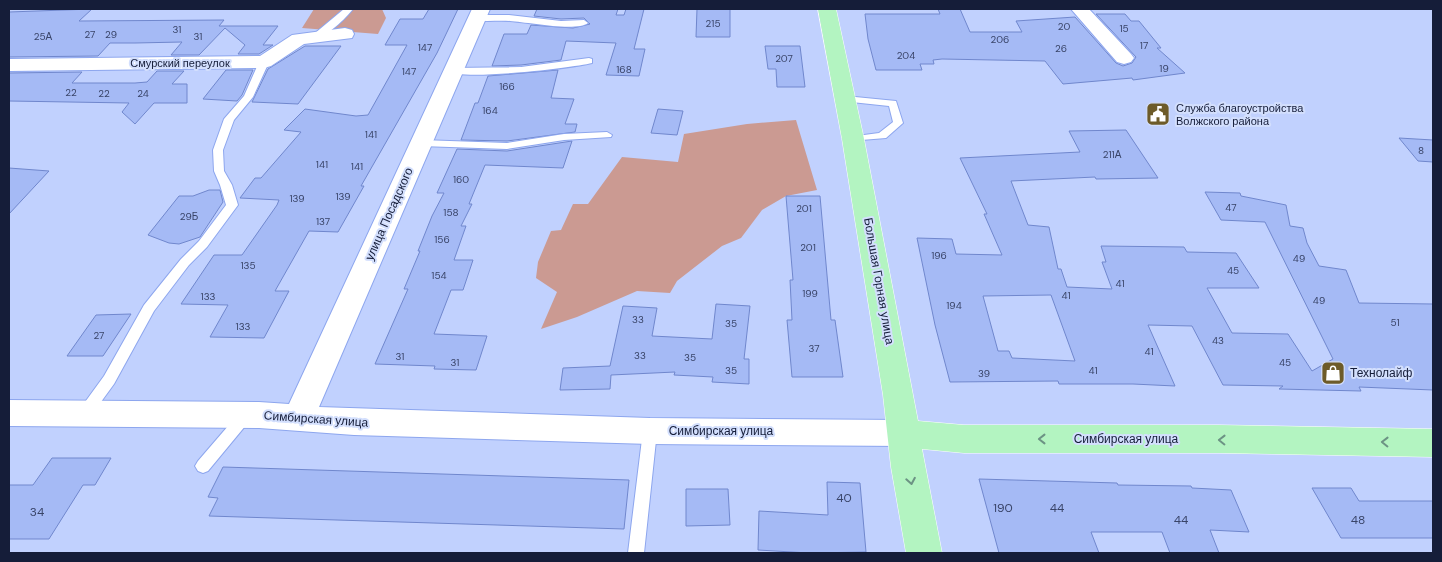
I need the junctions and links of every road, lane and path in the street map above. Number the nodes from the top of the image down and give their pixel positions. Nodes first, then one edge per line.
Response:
1 (349, 9) edge
2 (827, 9) edge
3 (1080, 9) edge
4 (479, 13) edge
5 (584, 23) dead end
6 (344, 34) dead end
7 (317, 36) junction
8 (1124, 58) dead end
9 (589, 61) dead end
10 (264, 62) junction
11 (9, 65) edge
12 (454, 71) junction
13 (845, 99) junction
14 (607, 135) dead end
15 (853, 139) junction
16 (421, 143) junction
17 (9, 412) edge
18 (85, 413) junction
19 (246, 415) junction
20 (298, 419) junction
21 (650, 431) junction
22 (904, 433) junction
23 (1433, 443) edge
24 (203, 466) dead end
25 (636, 553) edge
26 (924, 553) edge

1 - 7 lane
2 - 13 main road, Большая Горная улица
3 - 8 street
4 - 5 lane
4 - 12 street, улица Посадского
6 - 7 street
7 - 10 street
9 - 12 lane
10 - 11 street, Смурский переулок
10 - 18 lane
12 - 16 street, улица Посадского
13 - 15 main road, Большая Горная улица
13 - 15 lane
14 - 16 lane
15 - 22 main road, Большая Горная улица
16 - 20 street, улица Посадского
17 - 18 street, Симбирская улица
18 - 19 street, Симбирская улица
19 - 20 street, Симбирская улица
19 - 24 lane
20 - 21 street, Симбирская улица
21 - 22 street, Симбирская улица
21 - 25 lane
23 -> 22 main road, Симбирская улица
22 -> 26 main road, Большая Горная улица

